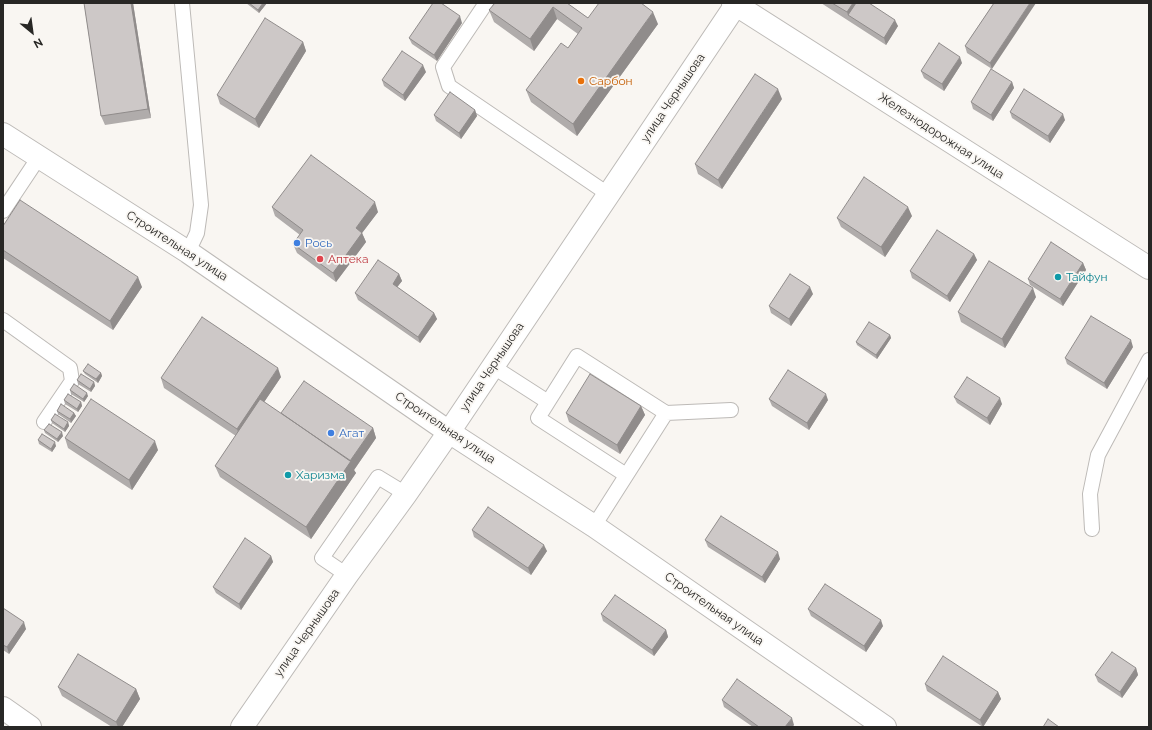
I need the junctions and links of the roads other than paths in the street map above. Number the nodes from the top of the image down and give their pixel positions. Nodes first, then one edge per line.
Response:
1 (182, 3) edge
2 (486, 3) edge
3 (735, 4) edge
4 (3, 134) edge
5 (39, 157) junction
6 (608, 194) junction
7 (3, 211) edge
8 (188, 252) junction
9 (1149, 268) edge
10 (3, 320) edge
11 (1149, 360) edge
12 (492, 366) junction
13 (548, 402) junction
14 (731, 410) dead end
15 (666, 414) junction
16 (44, 422) dead end
17 (449, 432) junction
18 (626, 475) junction
19 (406, 494) junction
20 (594, 526) junction
21 (1092, 529) dead end
22 (347, 576) junction
23 (3, 708) edge
24 (30, 727) edge
25 (242, 727) edge
26 (885, 727) edge

1 - 8 lane
2 - 6 lane
3 - 6 street, улица Чернышова
3 - 9 street, Железнодорожная улица
4 - 5 street, Строительная улица
5 - 7 lane
5 - 8 street, Строительная улица
6 - 12 street, улица Чернышова
8 - 17 street, Строительная улица
10 - 16 lane
11 - 21 lane
12 - 13 lane
12 - 17 street, улица Чернышова
13 - 15 lane
13 - 18 lane
14 - 15 lane
15 - 18 lane
17 - 19 street, улица Чернышова
17 - 20 street, Строительная улица
18 - 20 lane
19 - 22 street, улица Чернышова
19 - 22 lane
20 - 26 street, Строительная улица
22 - 25 street, улица Чернышова
23 - 24 street

